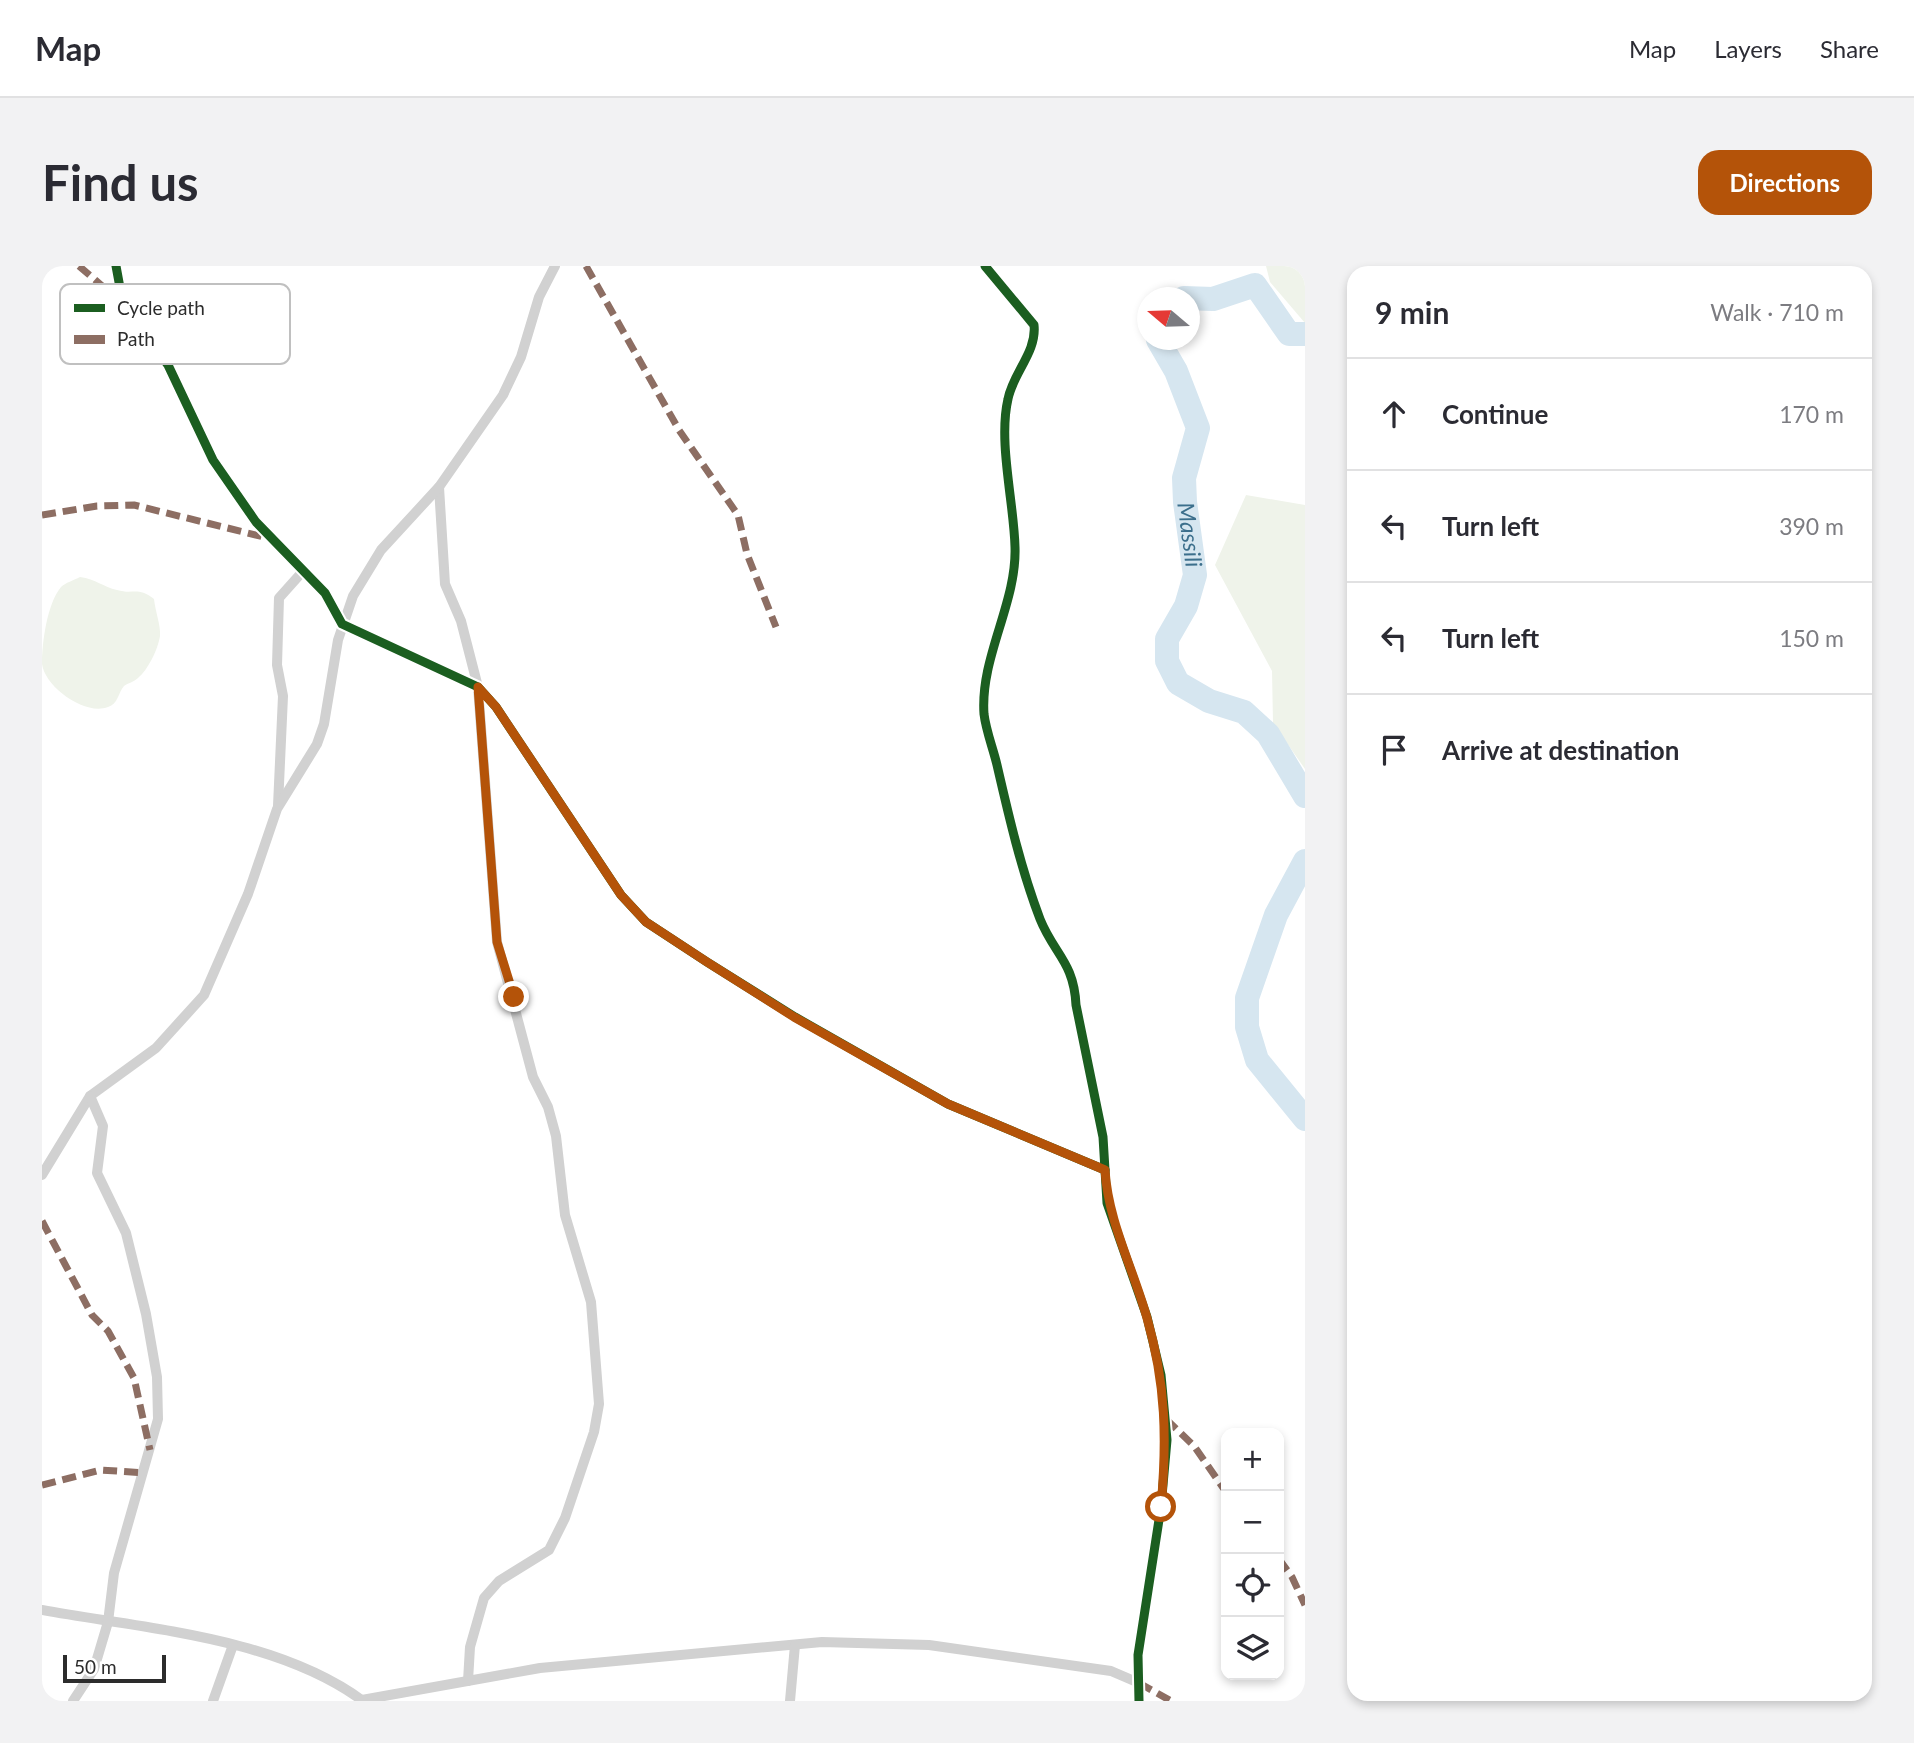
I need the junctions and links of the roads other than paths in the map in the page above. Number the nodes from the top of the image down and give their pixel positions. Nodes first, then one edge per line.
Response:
1 (116, 266) edge
2 (555, 266) edge
3 (985, 266) edge
4 (119, 284) edge
5 (168, 364) edge
6 (439, 487) junction
7 (304, 570) junction
8 (342, 624) junction
9 (478, 687) junction
10 (277, 809) junction
11 (90, 1096) junction
12 (1105, 1170) junction
13 (42, 1175) edge
14 (42, 1610) edge
15 (108, 1622) junction
16 (233, 1645) junction
17 (795, 1645) junction
18 (468, 1681) junction
19 (1139, 1683) junction
20 (363, 1700) edge
21 (73, 1701) edge
22 (213, 1701) edge
23 (790, 1701) edge
24 (1139, 1701) edge

1 - 4 street
2 - 6 street
3 - 12 street
5 - 7 street
6 - 8 street
6 - 9 street
7 - 8 street
7 - 10 street
8 - 9 street
8 - 10 street
9 - 12 street
9 - 18 street
10 - 11 street
11 - 13 street
11 - 15 street
12 - 19 street
14 - 15 street
15 - 16 street
15 - 21 street
16 - 20 street
16 - 22 street
17 - 18 street
17 - 19 street
17 - 23 street
18 - 20 street
19 - 24 street

